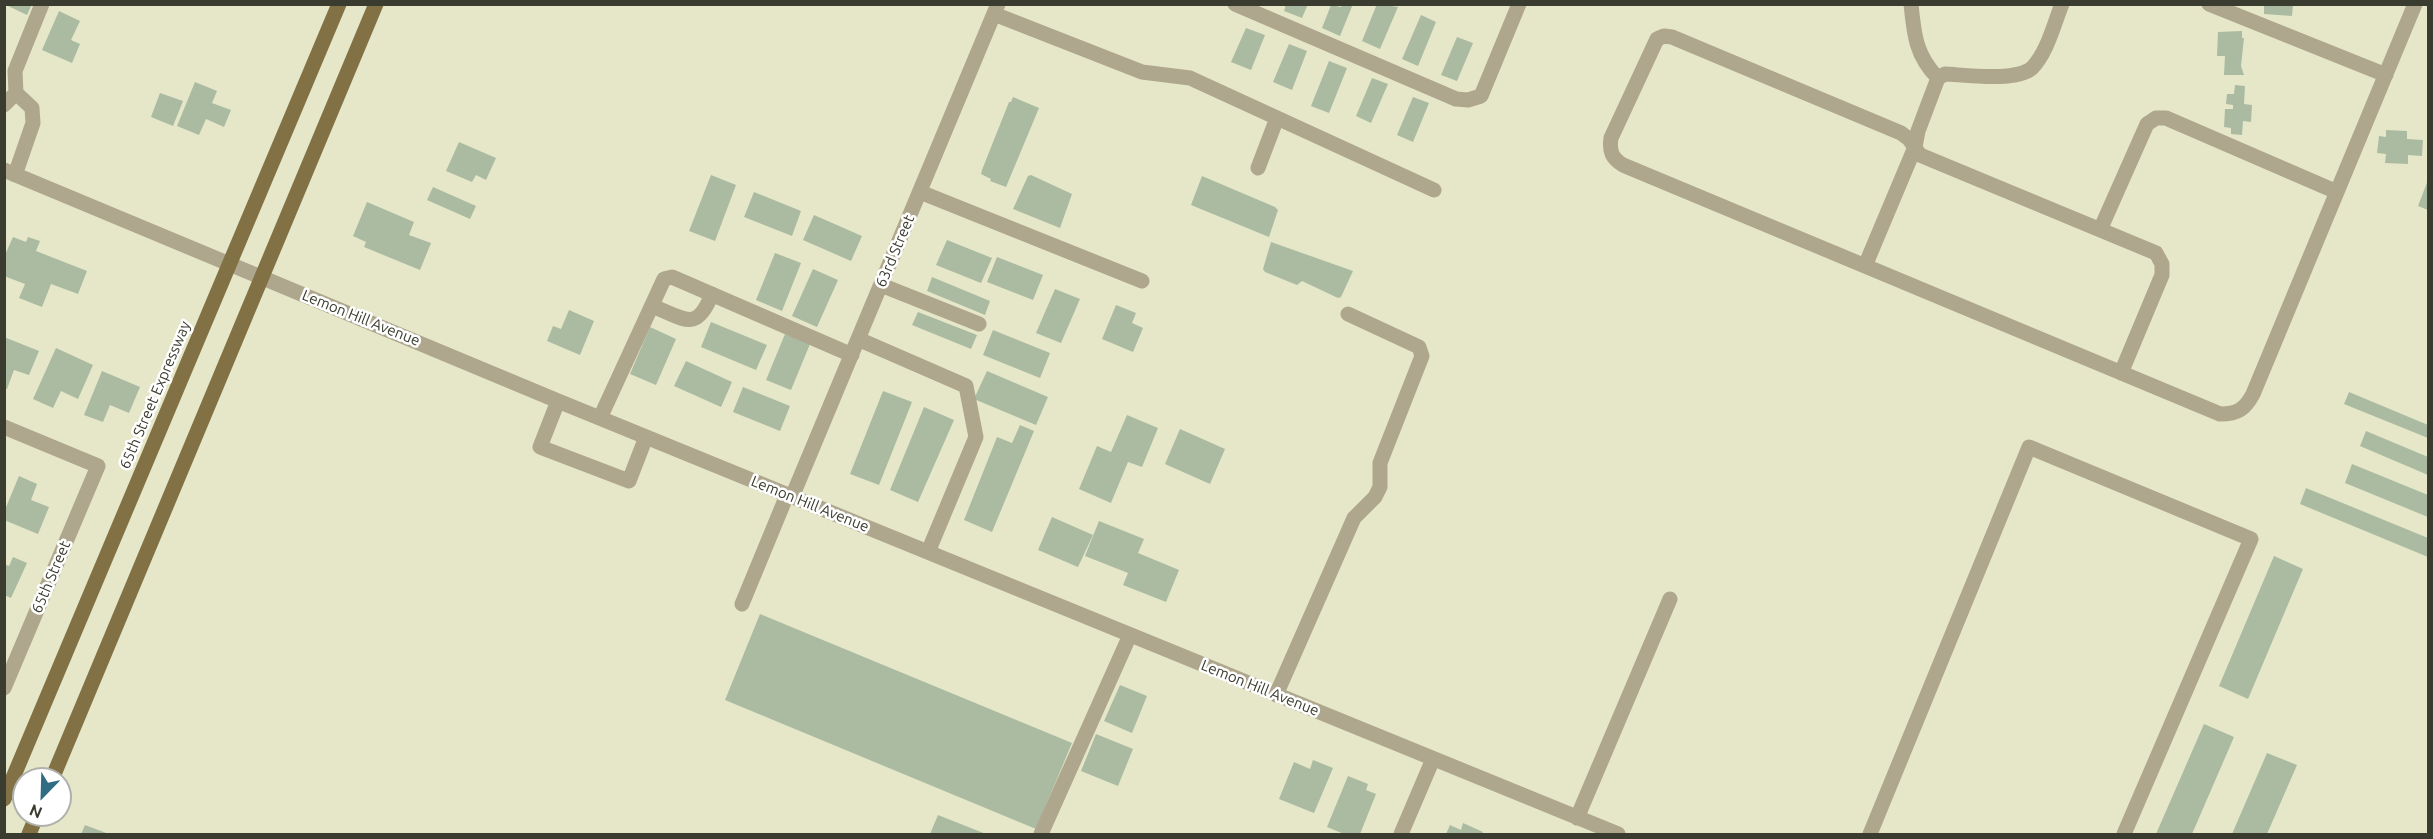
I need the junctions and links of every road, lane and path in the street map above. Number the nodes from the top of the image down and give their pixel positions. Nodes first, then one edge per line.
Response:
1 (42, 4) edge
2 (339, 4) edge
3 (376, 4) edge
4 (1235, 4) edge
5 (1519, 4) edge
6 (2062, 4) edge
7 (2209, 4) edge
8 (2415, 4) edge
9 (1911, 5) edge
10 (996, 9) edge
11 (2386, 75) junction
12 (1938, 78) junction
13 (16, 93) junction
14 (4, 105) edge
15 (1276, 118) junction
16 (1915, 147) junction
17 (1258, 168) dead end
18 (10, 173) edge
19 (1434, 190) dead end
20 (920, 192) junction
21 (2337, 192) junction
22 (2100, 230) junction
23 (230, 263) junction
24 (1864, 266) junction
25 (263, 278) junction
26 (1142, 281) dead end
27 (881, 285) junction
28 (712, 294) junction
29 (652, 306) junction
30 (1348, 314) dead end
31 (979, 324) dead end
32 (858, 339) junction
33 (852, 355) junction
34 (2121, 373) junction
35 (558, 401) junction
36 (600, 418) junction
37 (4, 427) edge
38 (646, 437) junction
39 (790, 496) junction
40 (928, 552) junction
41 (1670, 599) dead end
42 (742, 604) dead end
43 (1130, 635) junction
44 (11, 654) edge
45 (4, 688) edge
46 (1276, 694) junction
47 (1433, 759) junction
48 (57, 767) edge
49 (4, 799) edge
50 (1577, 818) junction
51 (1041, 834) edge
52 (1401, 834) edge
53 (1618, 834) edge
54 (1870, 834) edge
55 (2124, 834) edge

1 - 13 street
2 - 23 main road, 65th Street Expressway
3 - 25 main road
4 - 5 street
6 - 12 street
7 - 11 street
8 - 11 street
9 - 12 street
10 - 15 street
10 - 20 street, 63rd Street
11 - 21 street
12 - 16 street
13 - 14 street
13 - 18 street
15 - 17 street
15 - 19 street
16 - 22 street
16 - 24 street
16 - 24 street
18 - 23 street, Lemon Hill Avenue
20 - 26 street
20 - 27 street, 63rd Street
21 - 22 street
21 - 34 street
22 - 34 street
23 - 25 street, Lemon Hill Avenue
23 - 49 main road, 65th Street Expressway
24 - 34 street
25 - 35 street, Lemon Hill Avenue
25 - 48 main road
27 - 31 street
27 - 32 street, 63rd Street
28 - 29 street
28 - 29 street
28 - 33 street
29 - 36 street
30 - 46 street
32 - 33 street, 63rd Street
32 - 40 street
33 - 39 street, 63rd Street
35 - 36 street, Lemon Hill Avenue
35 - 38 street
36 - 38 street, Lemon Hill Avenue
37 - 44 street, 65th Street
38 - 39 street, Lemon Hill Avenue
39 - 40 street, Lemon Hill Avenue
39 - 42 street, 63rd Street
40 - 43 street, Lemon Hill Avenue
41 - 50 street
43 - 46 street, Lemon Hill Avenue
43 - 51 street
44 - 45 street, 65th Street
46 - 47 street, Lemon Hill Avenue
47 - 50 street, Lemon Hill Avenue
47 - 52 street
50 - 53 street, Lemon Hill Avenue
54 - 55 street

